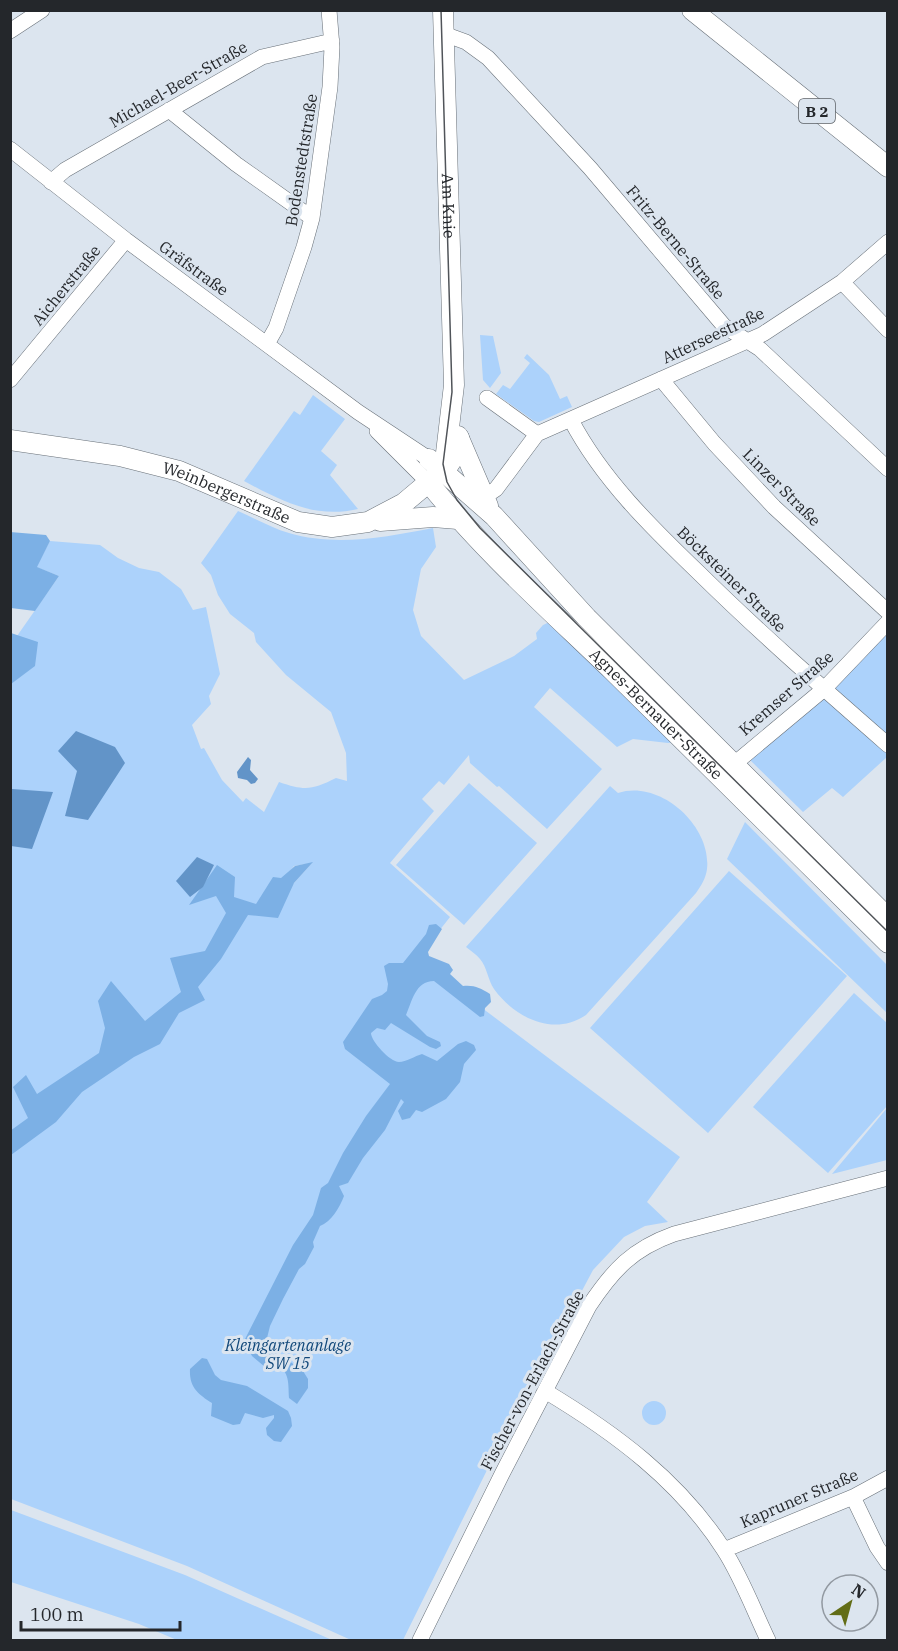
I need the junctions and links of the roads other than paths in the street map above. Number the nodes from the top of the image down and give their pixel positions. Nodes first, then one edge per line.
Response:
1 (329, 10) edge
2 (443, 10) edge
3 (692, 10) edge
4 (32, 13) edge
5 (10, 31) edge
6 (444, 34) junction
7 (332, 41) junction
8 (169, 110) junction
9 (10, 149) edge
10 (888, 167) edge
11 (51, 182) junction
12 (312, 218) junction
13 (126, 240) junction
14 (888, 242) edge
15 (842, 282) junction
16 (888, 330) edge
17 (746, 342) junction
18 (267, 344) junction
19 (661, 379) junction
20 (10, 380) edge
21 (487, 398) dead end
22 (452, 403) junction
23 (358, 412) junction
24 (571, 420) junction
25 (537, 434) junction
26 (459, 438) junction
27 (10, 440) edge
28 (470, 466) joint
29 (888, 470) edge
30 (438, 473) junction
31 (484, 497) junction
32 (494, 516) junction
33 (458, 519) junction
34 (368, 522) junction
35 (888, 612) edge
36 (888, 622) edge
37 (824, 689) junction
38 (888, 745) edge
39 (733, 765) junction
40 (886, 912) edge
41 (888, 943) edge
42 (888, 1178) edge
43 (545, 1391) junction
44 (888, 1478) edge
45 (853, 1497) junction
46 (724, 1550) junction
47 (888, 1563) edge
48 (420, 1641) edge
49 (768, 1641) edge

1 - 7 street, Bodenstedtstraße
2 - 6 main road, Am Knie
3 - 10 main road, B 2
4 - 5 street
6 - 17 street, Fritz-Berne-Straße
6 - 22 main road, Am Knie
7 - 8 street, Michael-Beer-Straße
7 - 12 street, Bodenstedtstraße
8 - 11 street, Michael-Beer-Straße
8 - 12 street
9 - 11 street, Gräfstraße
11 - 13 street, Gräfstraße
12 - 18 street, Bodenstedtstraße
13 - 18 street, Gräfstraße
13 - 20 street, Aicherstraße
14 - 15 street, Atterseestraße
15 - 16 street
15 - 17 street, Atterseestraße
17 - 19 street, Atterseestraße
17 - 29 street, Fritz-Berne-Straße
18 - 23 street, Gräfstraße
19 - 24 street, Atterseestraße
19 - 35 street, Linzer Straße
21 - 25 street
22 - 26 main road, Am Knie
22 - 30 main road, Am Knie
23 - 30 street, Gräfstraße
23 - 30 street, Gräfstraße
24 - 25 street, Atterseestraße
24 - 37 street, Böcksteiner Straße
25 - 31 street
26 - 28 main road, Am Knie
26 - 30 main road
27 - 34 main road, Weinbergerstraße
28 - 31 main road, Agnes-Bernauer-Straße
30 - 32 main road, Agnes-Bernauer-Straße
30 - 33 main road, Agnes-Bernauer-Straße
30 - 34 main road, Weinbergerstraße
31 - 32 main road, Agnes-Bernauer-Straße
32 - 39 main road, Agnes-Bernauer-Straße
33 - 34 main road
33 - 41 main road, Agnes-Bernauer-Straße
36 - 37 street, Kremser Straße
37 - 38 street, Böcksteiner Straße
37 - 39 street, Kremser Straße
39 - 40 main road, Agnes-Bernauer-Straße
42 - 43 street, Fischer-von-Erlach-Straße
43 - 46 street
43 - 48 street, Fischer-von-Erlach-Straße
44 - 45 street, Kapruner Straße
45 - 46 street, Kapruner Straße
45 - 47 street
46 - 49 street

